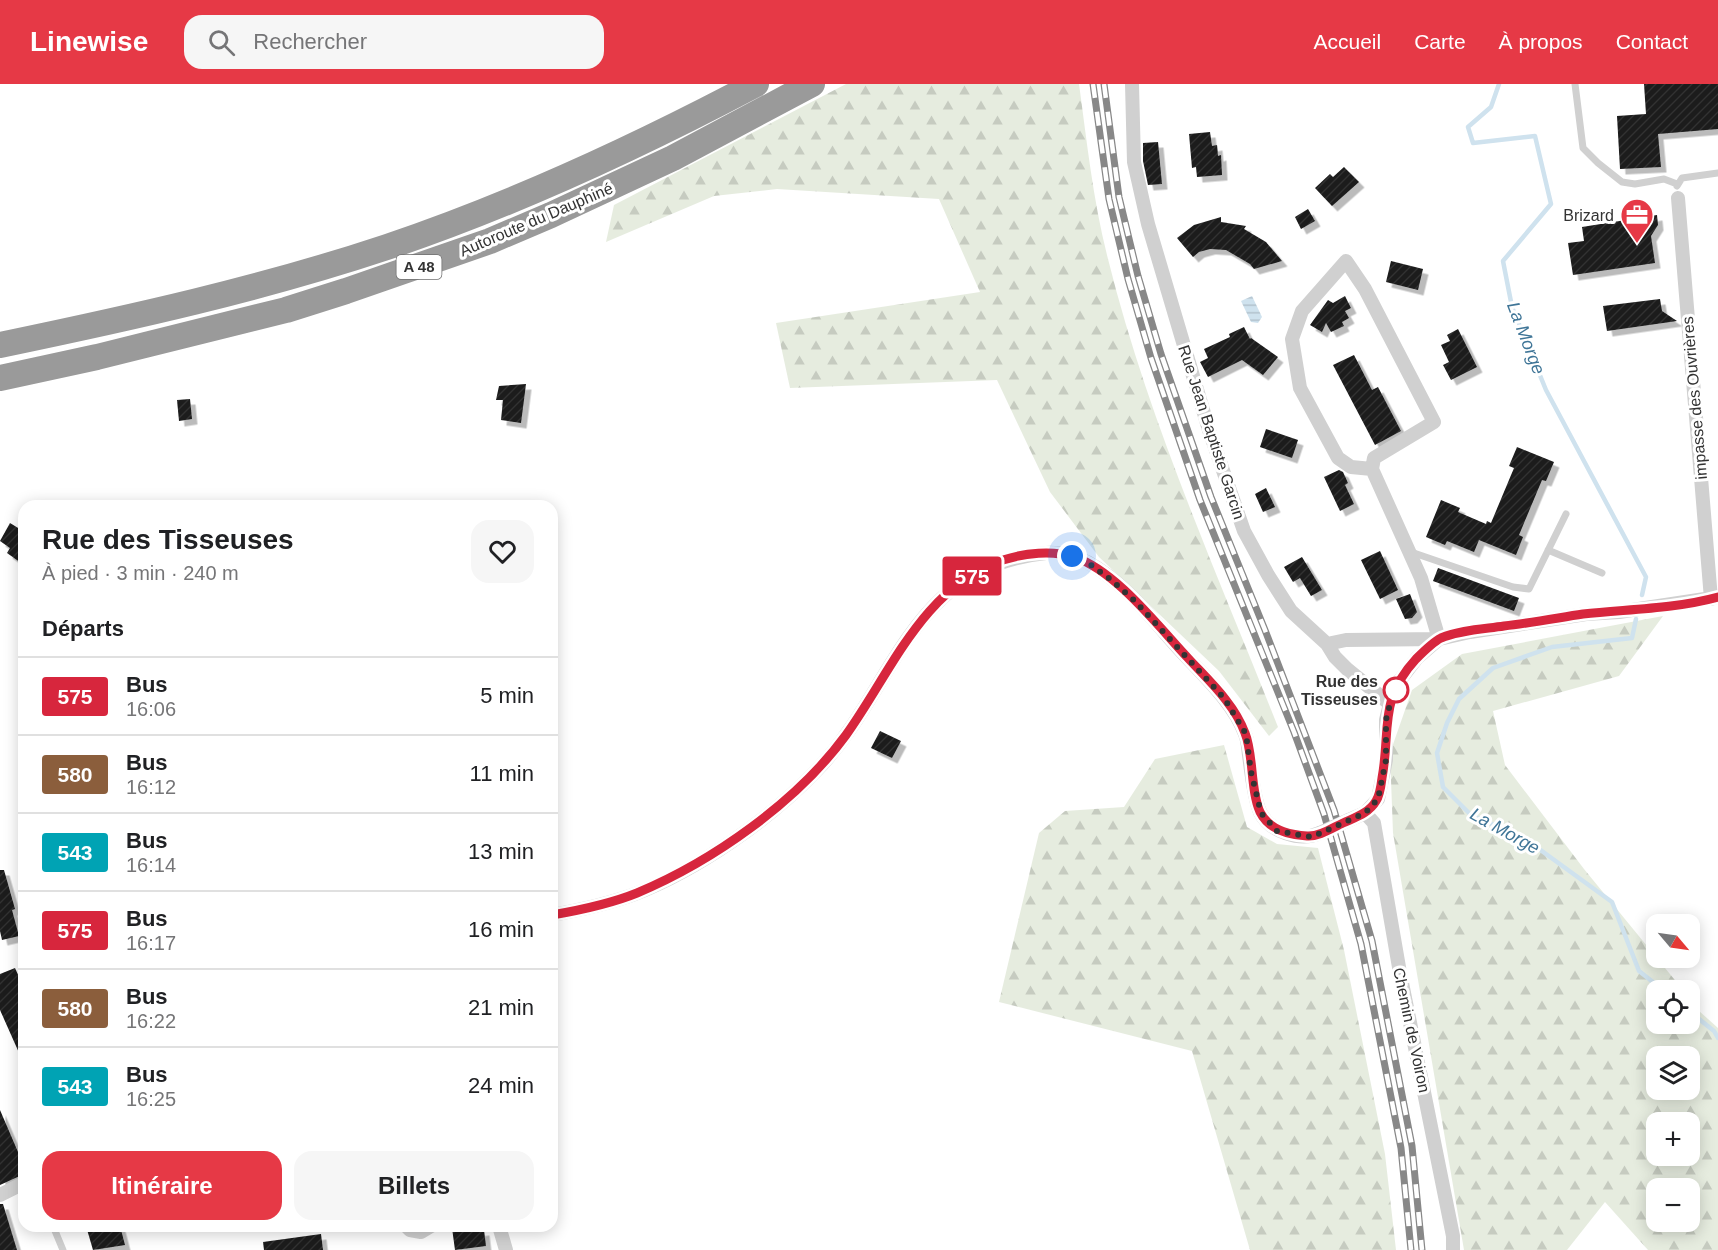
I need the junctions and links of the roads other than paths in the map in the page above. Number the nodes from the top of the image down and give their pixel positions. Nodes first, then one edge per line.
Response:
1 (756, 84) edge
2 (813, 84) edge
3 (1132, 84) edge
4 (1575, 84) edge
5 (1718, 173) edge
6 (1678, 191) junction
7 (0, 345) edge
8 (0, 378) edge
9 (1372, 469) junction
10 (1566, 514) dead end
11 (1548, 550) junction
12 (1409, 551) junction
13 (1602, 573) dead end
14 (1715, 598) edge
15 (1439, 639) junction
16 (1327, 645) junction
17 (1390, 704) junction
18 (1365, 813) junction
19 (558, 914) edge
20 (18, 1185) edge
21 (0, 1195) edge
22 (56, 1232) edge
23 (501, 1232) edge
24 (63, 1250) edge
25 (506, 1250) edge
26 (1453, 1250) edge

1 - 7 highway, Autoroute du Dauphiné / A 48
2 - 8 highway, Autoroute du Dauphiné / A 48
3 - 16 street, Rue Jean Baptiste Garcin
4 - 6 lane
5 - 6 lane
6 - 14 street, impasse des Ouvrières
9 - 9 street
9 - 12 street
10 - 11 lane
11 - 12 lane
11 - 13 lane
12 - 15 street
14 - 15 street
15 - 16 street
15 - 17 street
16 - 17 street, Rue Jean Baptiste Garcin
17 - 18 street
18 - 19 street, bridge
18 - 26 street, Chemin de Voiron
20 - 21 street
22 - 24 lane
23 - 25 street

